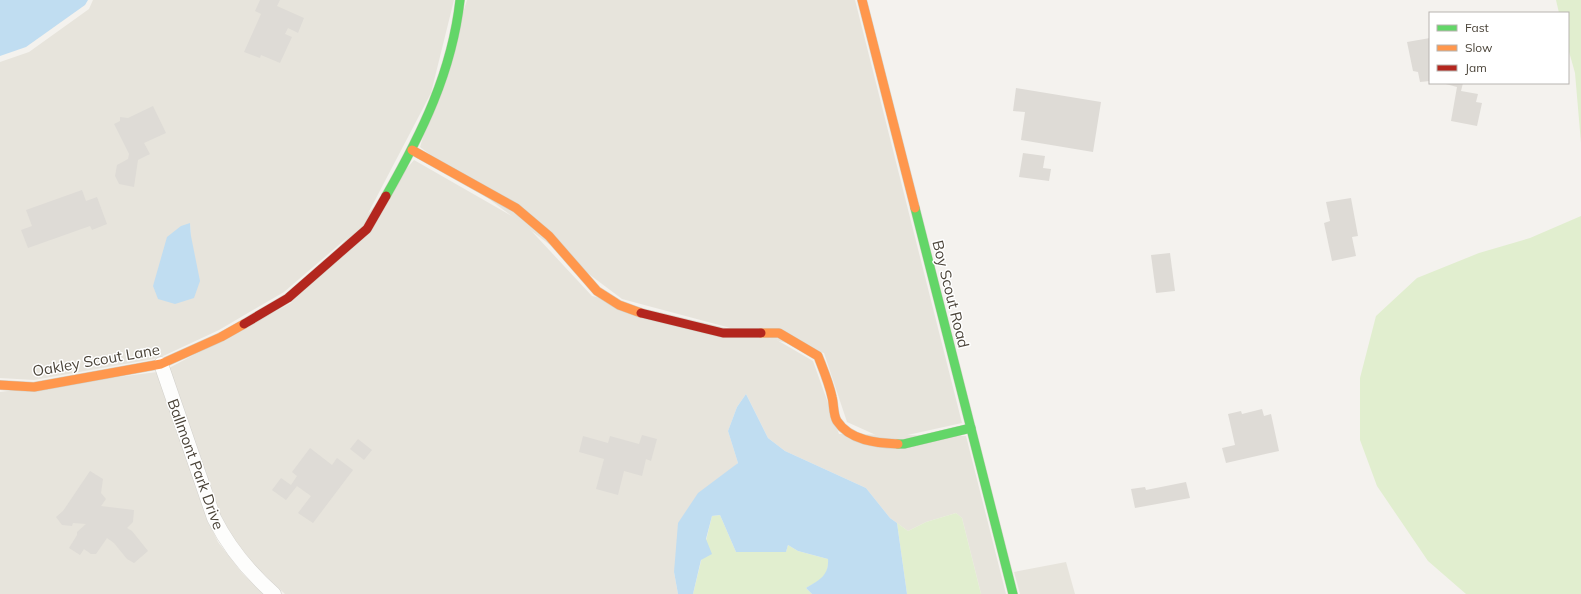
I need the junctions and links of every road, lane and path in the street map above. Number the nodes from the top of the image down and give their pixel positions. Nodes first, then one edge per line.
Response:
1 (460, 0) edge
2 (862, 0) edge
3 (412, 150) junction
4 (161, 364) junction
5 (0, 386) edge
6 (971, 428) junction
7 (274, 594) edge
8 (1013, 594) edge

1 - 3 street, Oakley Scout Lane
2 - 6 street, Boy Scout Road
3 - 4 street, Oakley Scout Lane
3 - 6 street
4 - 5 street, Oakley Scout Lane
4 - 7 street, Ballmont Park Drive
6 - 8 street, Boy Scout Road

